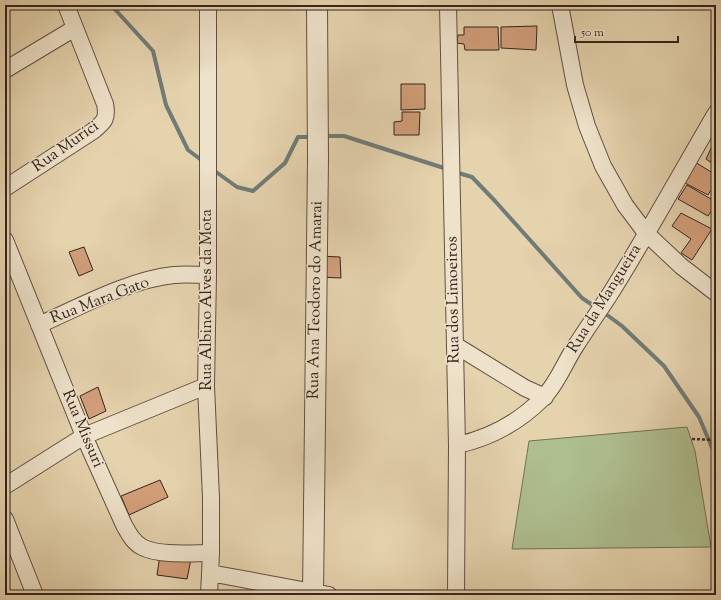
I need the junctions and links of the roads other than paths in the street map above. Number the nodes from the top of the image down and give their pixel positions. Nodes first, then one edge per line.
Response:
1 (66, 5) edge
2 (208, 5) edge
3 (317, 5) edge
4 (448, 5) edge
5 (560, 5) edge
6 (75, 28) junction
7 (5, 70) edge
8 (716, 113) edge
9 (5, 188) edge
10 (646, 233) junction
11 (5, 240) edge
12 (208, 275) junction
13 (716, 293) edge
14 (39, 325) junction
15 (455, 345) junction
16 (206, 386) junction
17 (544, 397) junction
18 (84, 436) junction
19 (457, 446) junction
20 (5, 486) edge
21 (5, 519) edge
22 (211, 553) junction
23 (210, 573) junction
24 (319, 594) edge
25 (35, 595) edge
26 (209, 595) edge
27 (456, 595) edge

1 - 6 street, Rua Murici
2 - 12 street, Rua Albino Alves da Mota
3 - 24 street, Rua Ana Teodoro do Amarai
4 - 15 street, Rua dos Limoeiros
5 - 10 street
6 - 7 street
6 - 9 street, Rua Murici
8 - 10 street, Rua da Mangueira
10 - 13 street
10 - 17 street, Rua da Mangueira
11 - 14 street, Rua Missuri
12 - 14 street, Rua Mara Gato
12 - 16 street, Rua Albino Alves da Mota
14 - 18 street, Rua Missuri
15 - 17 street
15 - 19 street, Rua dos Limoeiros
16 - 18 street
16 - 22 street, Rua Albino Alves da Mota
17 - 19 street, Rua da Mangueira
18 - 20 street
18 - 22 street, Rua Missuri
19 - 27 street, Rua dos Limoeiros
21 - 25 street
22 - 23 street, Rua Albino Alves da Mota
23 - 24 street
23 - 26 street, Rua Albino Alves da Mota

